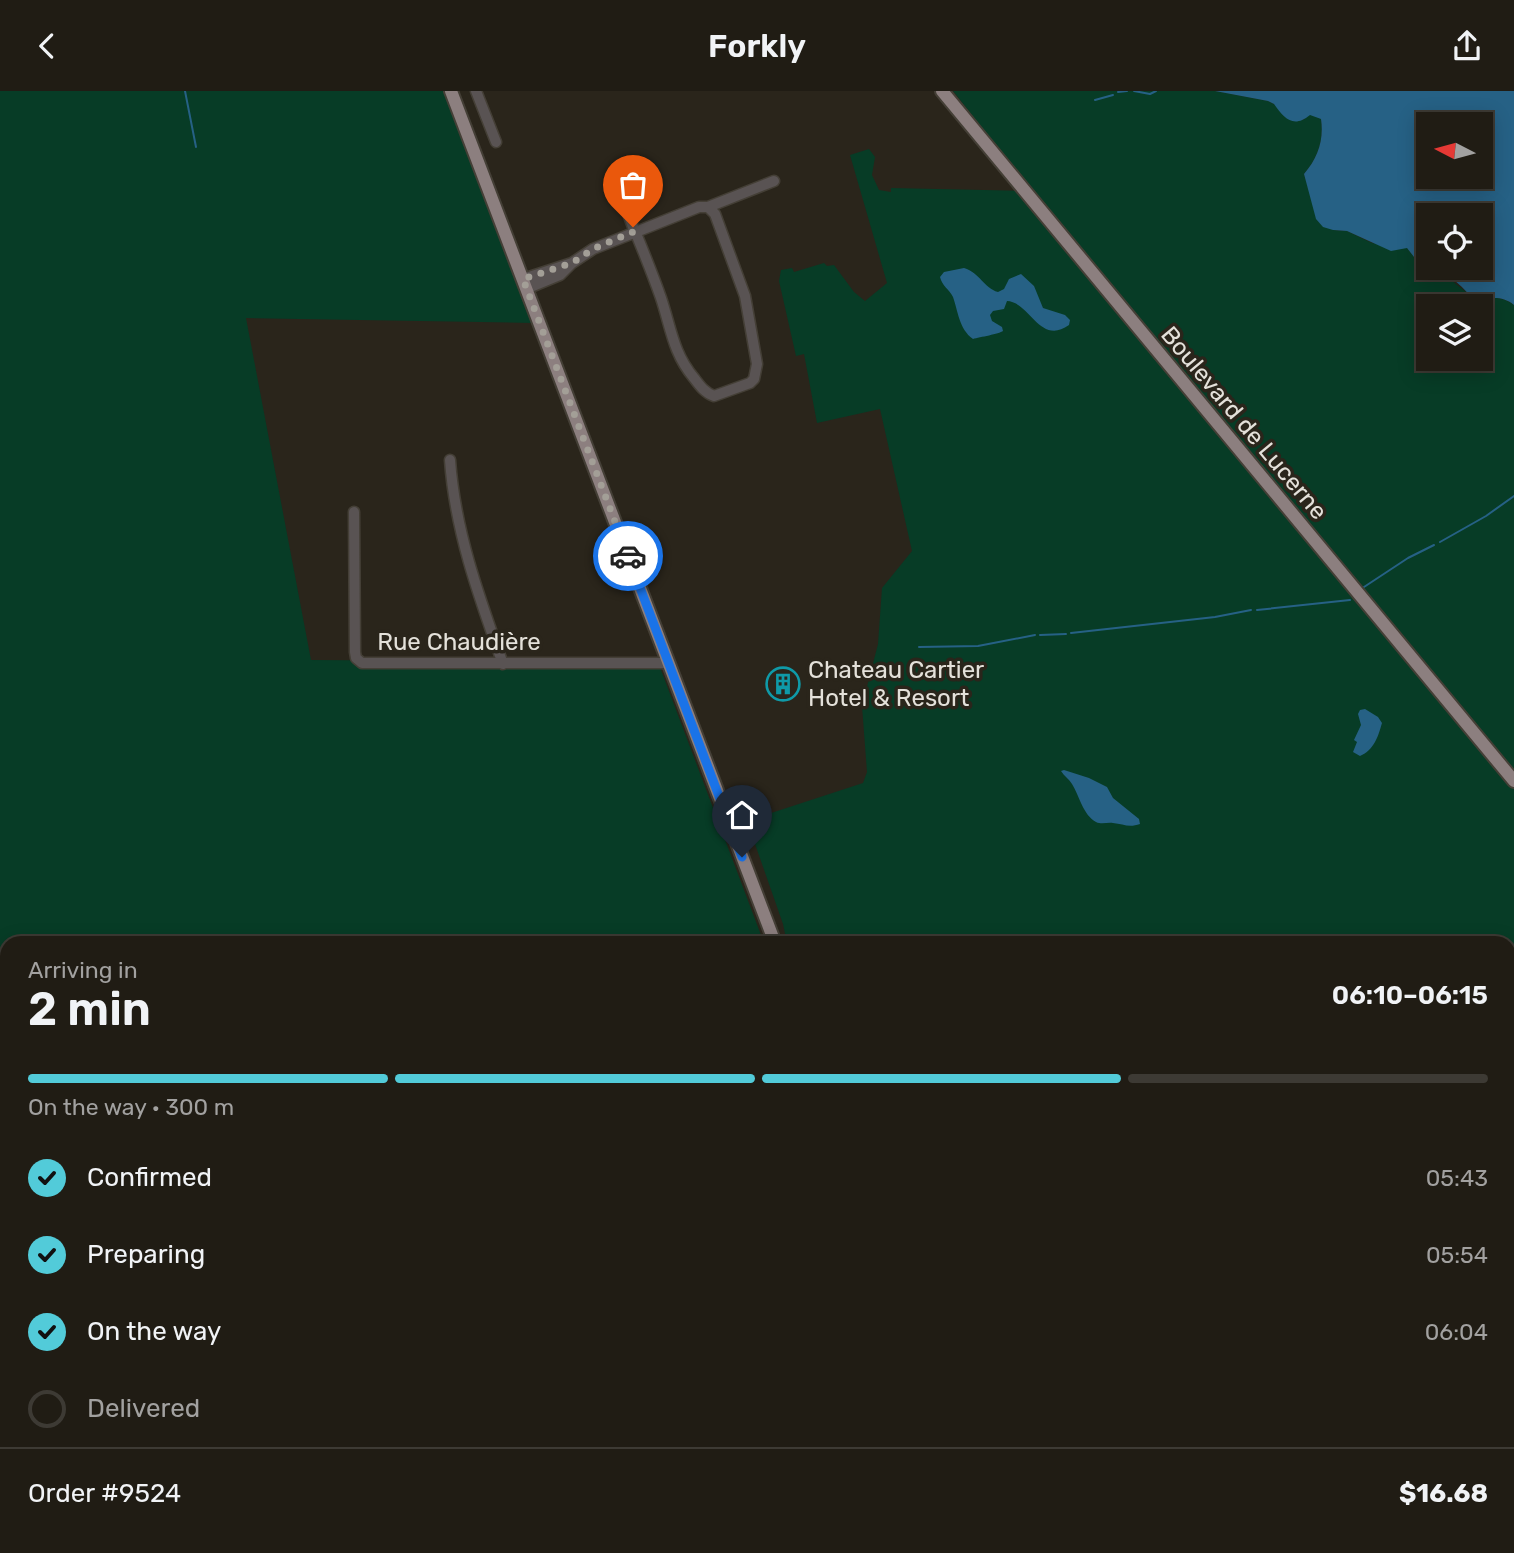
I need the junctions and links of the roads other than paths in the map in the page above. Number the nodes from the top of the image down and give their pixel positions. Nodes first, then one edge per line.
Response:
1 (452, 91) edge
2 (476, 91) edge
3 (942, 91) edge
4 (496, 142) dead end
5 (774, 181) dead end
6 (620, 192) dead end
7 (708, 207) junction
8 (635, 231) junction
9 (525, 284) junction
10 (450, 460) dead end
11 (354, 512) dead end
12 (503, 663) junction
13 (668, 663) junction
14 (1514, 781) edge
15 (772, 936) edge

1 - 9 main road
2 - 4 street
3 - 14 main road, Boulevard de Lucerne
5 - 7 street
6 - 8 street
7 - 8 street
7 - 8 street
8 - 9 street
9 - 13 main road
10 - 12 street
11 - 12 street, Rue Chaudière
12 - 13 street, Rue Chaudière
13 - 15 main road

